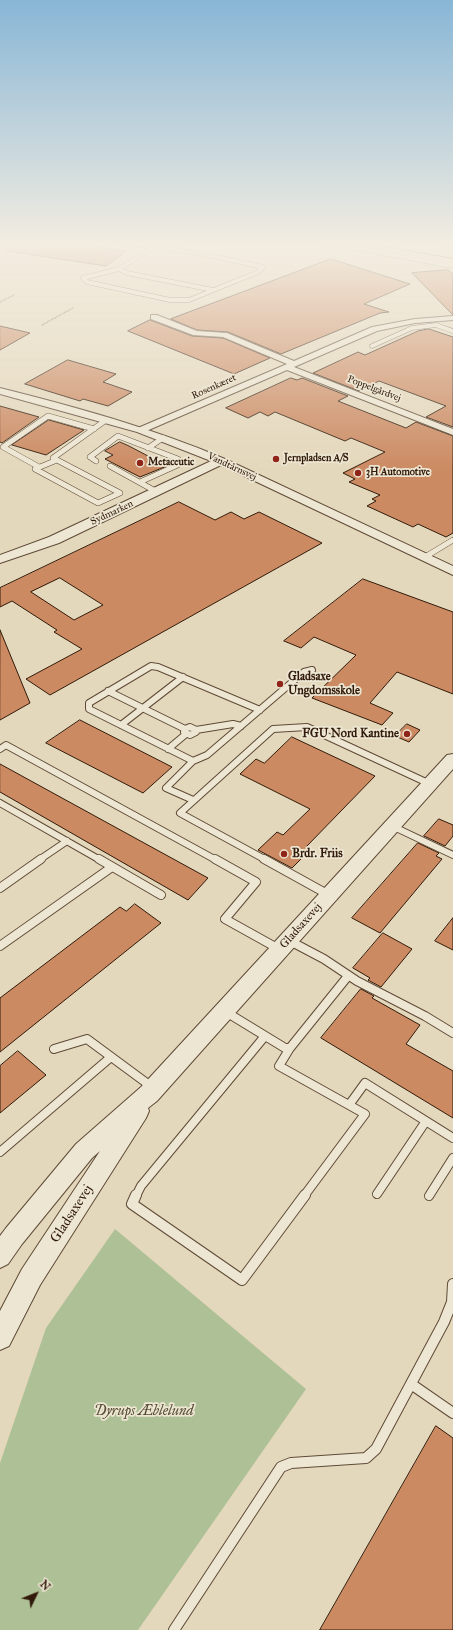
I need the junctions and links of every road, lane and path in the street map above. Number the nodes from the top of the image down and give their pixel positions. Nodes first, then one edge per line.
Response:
1 (53, 319) edge
2 (159, 319) edge
3 (439, 319) edge
4 (42, 325) dead end
5 (453, 331) edge
6 (372, 346) dead end
7 (291, 365) junction
8 (0, 391) edge
9 (106, 420) junction
10 (94, 429) junction
11 (141, 430) junction
12 (453, 432) edge
13 (163, 438) junction
14 (148, 448) junction
15 (57, 460) junction
16 (96, 461) dead end
17 (221, 461) junction
18 (110, 466) dead end
19 (39, 467) junction
20 (140, 482) junction
21 (157, 492) junction
22 (453, 540) edge
23 (425, 558) junction
24 (0, 559) edge
25 (453, 571) edge
26 (312, 670) dead end
27 (183, 677) junction
28 (108, 692) junction
29 (143, 708) junction
30 (260, 710) junction
31 (121, 725) junction
32 (241, 726) junction
33 (186, 731) junction
34 (0, 749) edge
35 (168, 749) junction
36 (453, 759) edge
37 (193, 761) junction
38 (430, 784) junction
39 (193, 800) junction
40 (0, 803) edge
41 (392, 826) junction
42 (67, 841) junction
43 (453, 855) edge
44 (112, 867) junction
45 (0, 888) edge
46 (161, 895) dead end
47 (329, 895) junction
48 (284, 945) junction
49 (0, 946) edge
50 (348, 976) junction
51 (224, 1011) junction
52 (453, 1034) edge
53 (265, 1036) junction
54 (290, 1048) junction
55 (54, 1049) dead end
56 (111, 1057) junction
57 (152, 1091) junction
58 (349, 1105) junction
59 (426, 1121) junction
60 (453, 1138) edge
61 (0, 1152) edge
62 (453, 1158) edge
63 (376, 1194) dead end
64 (429, 1196) dead end
65 (0, 1256) edge
66 (453, 1284) edge
67 (0, 1337) edge
68 (411, 1384) junction
69 (453, 1413) edge
70 (174, 1630) edge

1 - 4 path
2 - 7 street
3 - 7 street, Rosenkæret
5 - 6 lane
7 - 11 street, Rosenkæret
7 - 12 street, Poppelgårdvej
8 - 9 street, Vandtårnsvej
9 - 10 lane
9 - 11 street, Vandtårnsvej
10 - 15 lane
10 - 19 lane
11 - 13 street, Vandtårnsvej
13 - 14 lane
13 - 17 street, Vandtårnsvej
14 - 16 lane
14 - 20 lane
15 - 19 lane
15 - 19 lane
17 - 21 street, Sydmarken
17 - 23 street, Vandtårnsvej
18 - 20 lane
20 - 21 lane
21 - 24 street, Sydmarken
22 - 23 lane
23 - 25 street, Vandtårnsvej
26 - 30 lane
27 - 28 lane
27 - 29 lane
27 - 30 lane
28 - 29 lane
28 - 31 lane
29 - 31 lane
29 - 33 lane
30 - 32 lane
31 - 35 lane
32 - 33 lane
32 - 37 lane
33 - 35 lane
34 - 48 lane
35 - 37 lane
36 - 38 street, Gladsaxevej
37 - 39 lane
38 - 39 lane
38 - 41 street, Gladsaxevej
39 - 47 lane
40 - 42 lane
41 - 43 lane
41 - 47 street, Gladsaxevej
42 - 44 lane
42 - 45 lane
44 - 46 lane
44 - 49 lane
47 - 48 street, Gladsaxevej
48 - 50 lane
48 - 51 street, Gladsaxevej
50 - 52 lane
50 - 54 lane
51 - 53 lane
51 - 57 street, Gladsaxevej
53 - 54 lane
53 - 58 lane
54 - 58 lane
55 - 56 lane
56 - 57 lane
56 - 61 lane
57 - 65 street, Gladsaxevej
57 - 67 street, Gladsaxevej
58 - 59 lane
59 - 60 lane
59 - 63 lane
62 - 64 lane
66 - 68 lane
68 - 69 lane
68 - 70 lane

